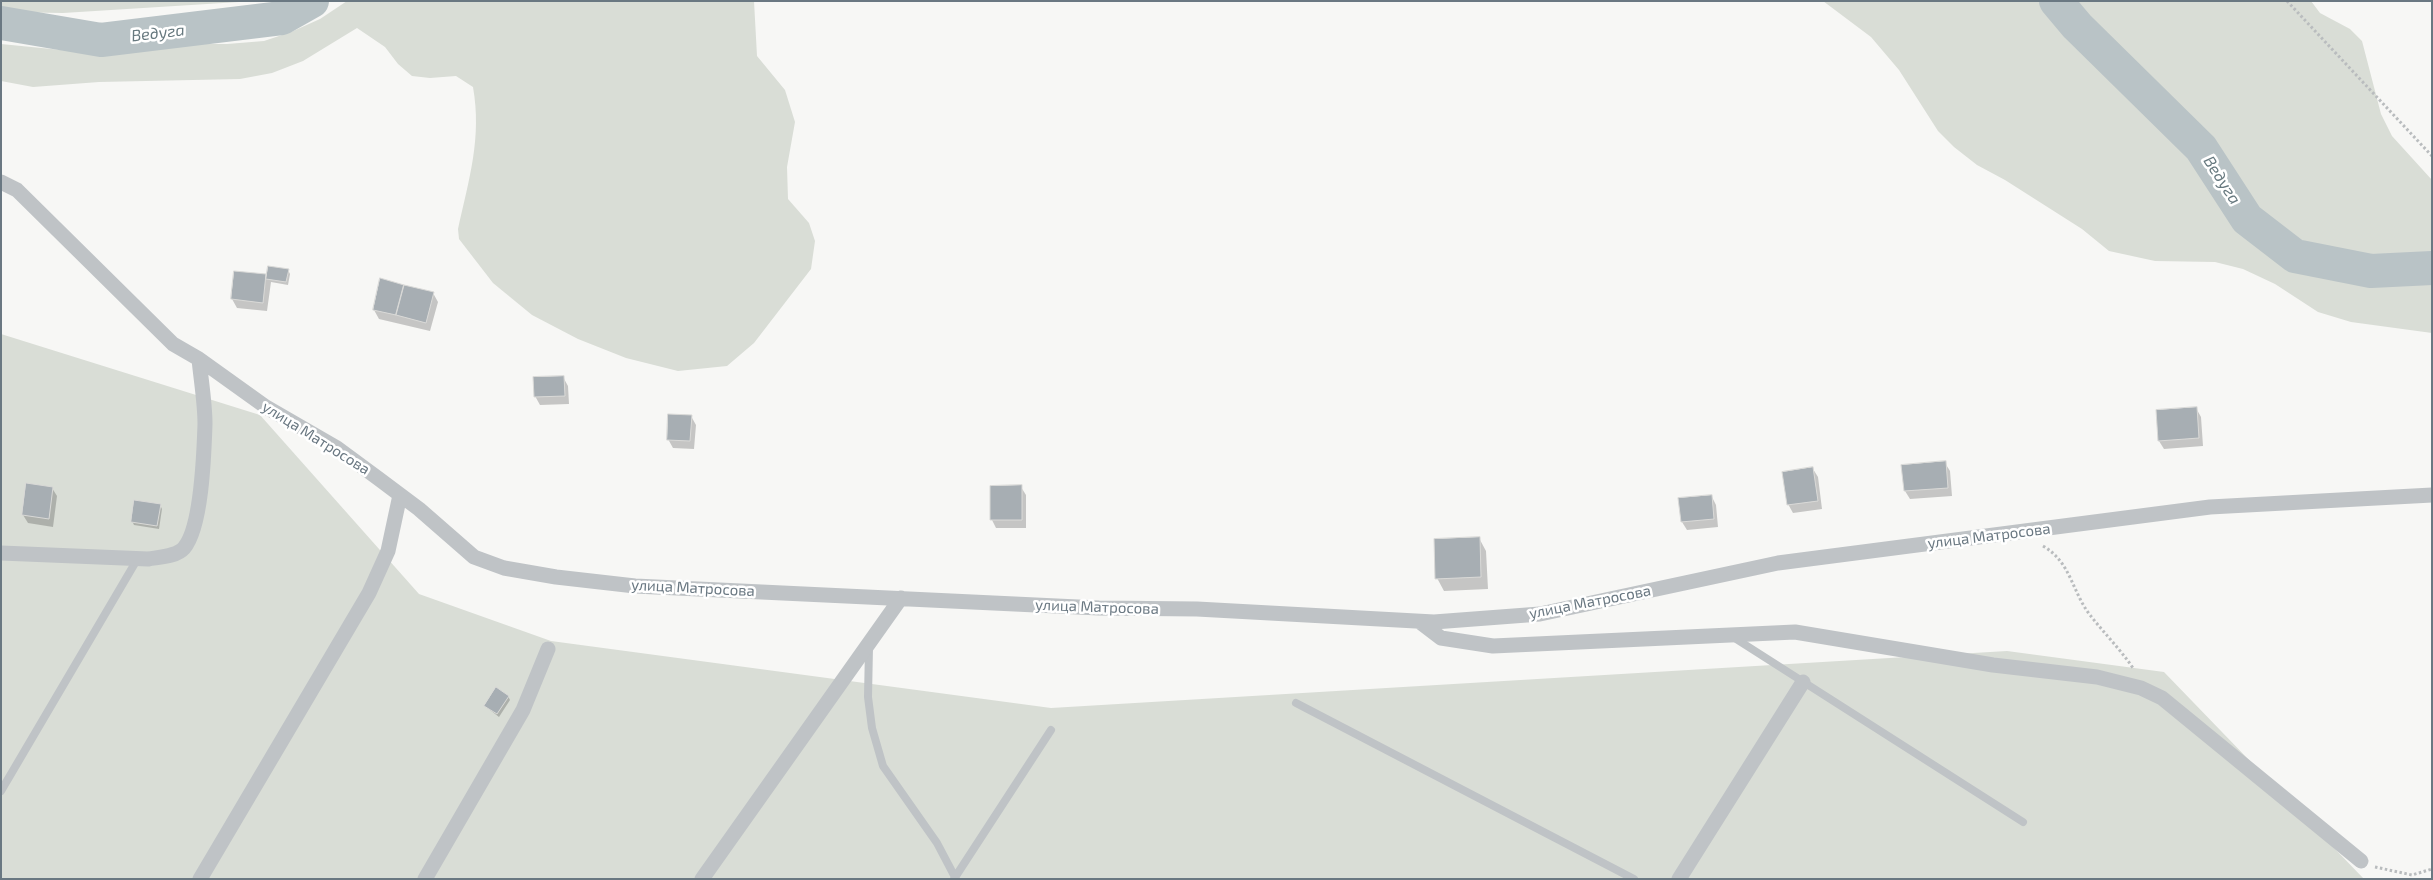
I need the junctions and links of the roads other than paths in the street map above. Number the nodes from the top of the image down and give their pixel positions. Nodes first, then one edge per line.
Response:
1 (1, 182) edge
2 (198, 359) junction
3 (400, 495) junction
4 (2432, 495) edge
5 (1, 553) edge
6 (138, 558) junction
7 (901, 598) junction
8 (1420, 622) junction
9 (1729, 635) junction
10 (869, 643) junction
11 (548, 649) dead end
12 (1803, 682) junction
13 (1296, 703) dead end
14 (1051, 730) dead end
15 (1, 791) edge
16 (2023, 822) dead end
17 (2361, 861) road end
18 (955, 878) edge
19 (200, 879) edge
20 (425, 879) edge
21 (702, 879) edge
22 (1634, 879) edge
23 (1679, 879) edge

1 - 2 street, улица Матросова
2 - 3 street, улица Матросова
2 - 6 street
3 - 7 street, улица Матросова
3 - 19 street
4 - 8 street, улица Матросова
5 - 6 street
6 - 15 lane
7 - 8 street, улица Матросова
7 - 10 street
8 - 9 street
9 - 12 lane
9 - 17 street
10 - 18 lane
10 - 21 street
11 - 20 street
12 - 16 lane
12 - 23 street
13 - 22 lane
14 - 18 lane

